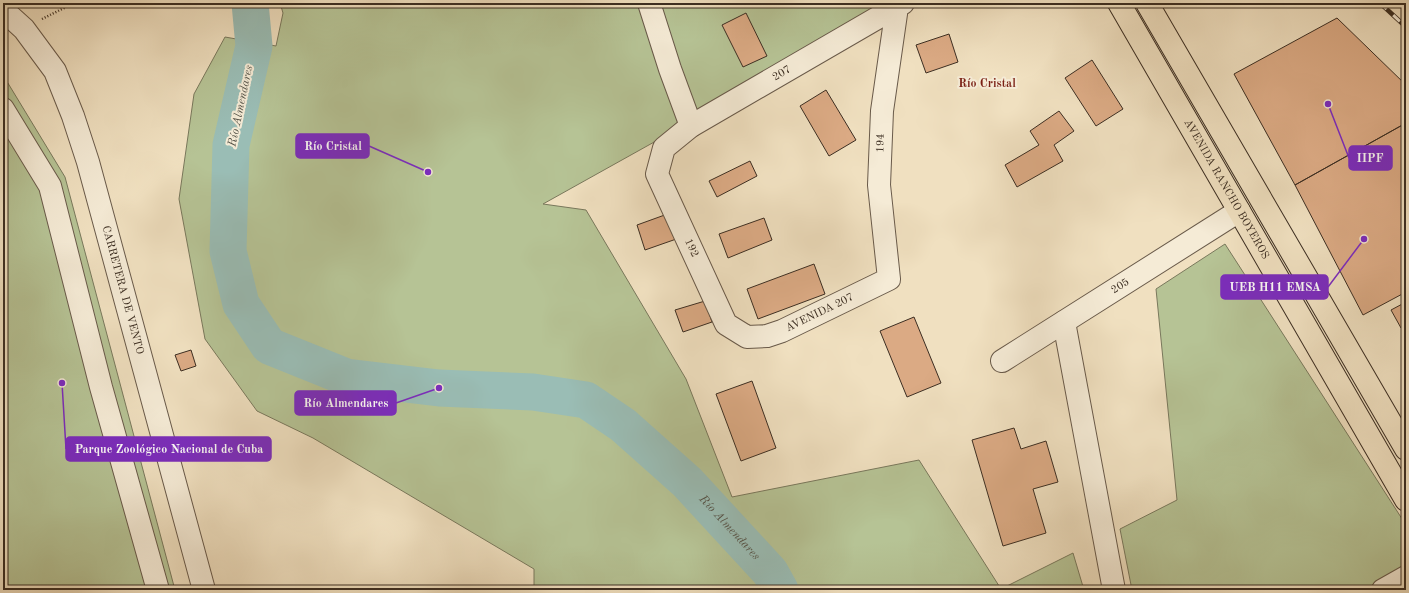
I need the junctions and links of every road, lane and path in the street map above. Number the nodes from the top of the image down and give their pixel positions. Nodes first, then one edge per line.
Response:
1 (74, 3) edge
2 (650, 3) edge
3 (1119, 3) edge
4 (1148, 3) edge
5 (900, 5) edge
6 (3, 10) edge
7 (24, 29) junction
8 (3, 109) edge
9 (691, 126) junction
10 (664, 148) joint
11 (1239, 211) junction
12 (889, 279) joint
13 (1064, 322) junction
14 (747, 337) joint
15 (1002, 361) dead end
16 (1406, 449) edge
17 (1406, 500) edge
18 (1406, 577) edge
19 (158, 590) edge
20 (204, 590) edge
21 (1114, 590) edge
22 (1383, 590) edge

1 - 7 path
2 - 9 street
3 - 11 highway, AVENIDA RANCHO BOYEROS
4 - 16 highway
5 - 9 street, 207
5 - 12 street, 194
6 - 7 street, CARRETERA DE VENTO
7 - 20 street, CARRETERA DE VENTO
8 - 19 street
9 - 10 street, 207
10 - 14 street, 192
11 - 13 street, 205
11 - 17 highway, AVENIDA RANCHO BOYEROS
12 - 14 street, AVENIDA 207
13 - 15 street, 205
13 - 21 street
18 - 22 street

